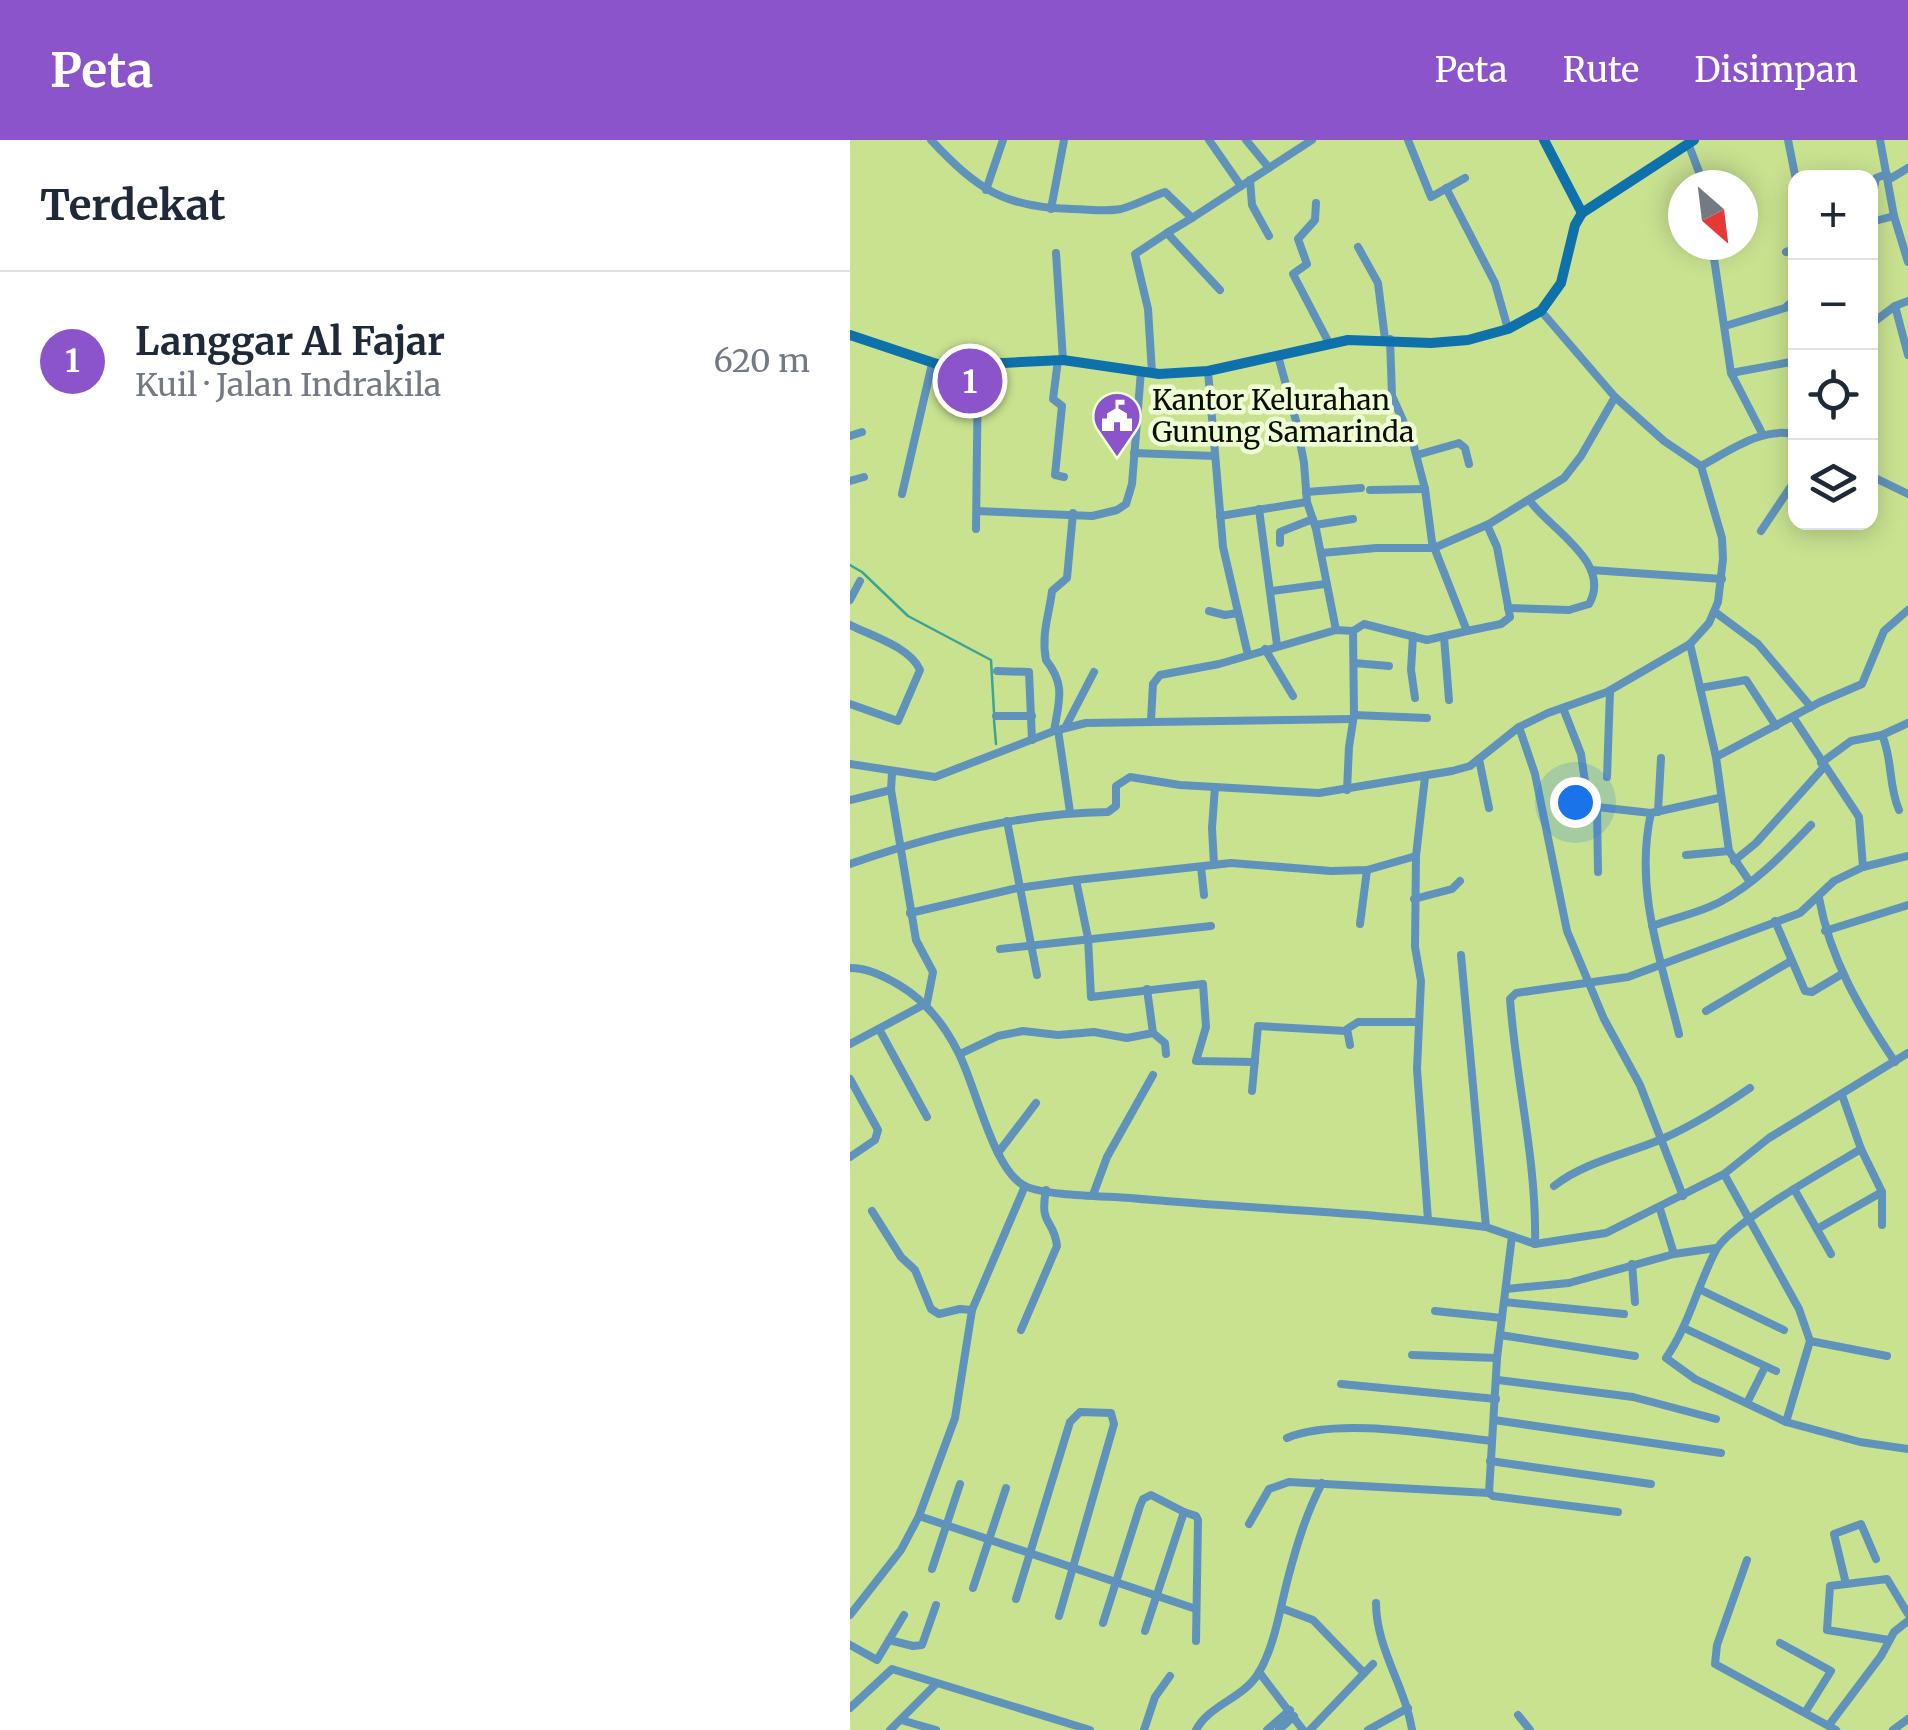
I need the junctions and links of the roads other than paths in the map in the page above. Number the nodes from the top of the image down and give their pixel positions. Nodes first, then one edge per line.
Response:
1 (932, 140) edge
2 (1004, 140) edge
3 (1064, 140) edge
4 (1208, 140) edge
5 (1246, 140) edge
6 (1312, 140) edge
7 (1408, 140) edge
8 (1544, 140) edge
9 (1788, 140) edge
10 (1880, 140) edge
11 (1687, 142) edge
12 (1269, 168) junction
13 (1908, 168) edge
14 (1698, 170) edge
15 (1794, 170) edge
16 (1887, 177) junction
17 (1464, 178) dead end
18 (1878, 178) edge
19 (1250, 180) junction
20 (1241, 186) junction
21 (1446, 188) junction
22 (986, 190) junction
23 (1316, 203) dead end
24 (1051, 209) junction
25 (1582, 213) junction
26 (1894, 216) junction
27 (1192, 218) junction
28 (1878, 220) edge
29 (1167, 233) junction
30 (1268, 236) dead end
31 (1358, 246) dead end
32 (1056, 253) dead end
33 (1714, 260) edge
34 (1908, 262) edge
35 (1220, 290) dead end
36 (1908, 301) edge
37 (1788, 305) edge
38 (1895, 306) junction
39 (1541, 311) junction
40 (1878, 318) edge
41 (1725, 326) junction
42 (1508, 329) junction
43 (850, 335) edge
44 (1388, 339) junction
45 (1329, 343) junction
46 (1908, 355) edge
47 (1278, 356) junction
48 (1061, 360) junction
49 (1788, 362) edge
50 (932, 364) junction
51 (978, 366) junction
52 (1208, 371) junction
53 (1147, 372) junction
54 (1731, 373) junction
55 (1615, 397) junction
56 (862, 432) dead end
57 (1788, 433) edge
58 (850, 436) edge
59 (1762, 436) junction
60 (1134, 453) junction
61 (1417, 455) junction
62 (1214, 456) junction
63 (1470, 464) dead end
64 (1701, 466) junction
65 (864, 477) dead end
66 (1064, 478) dead end
67 (1878, 480) edge
68 (850, 481) edge
69 (1425, 489) junction
70 (1788, 491) edge
71 (902, 494) dead end
72 (1908, 494) edge
73 (1306, 497) junction
74 (1530, 501) junction
75 (977, 510) junction
76 (1259, 510) junction
77 (1073, 513) junction
78 (1220, 516) junction
79 (1353, 519) dead end
80 (1314, 522) junction
81 (1487, 524) junction
82 (976, 529) dead end
83 (1760, 531) dead end
84 (1280, 543) dead end
85 (1434, 548) junction
86 (1322, 554) junction
87 (1591, 570) junction
88 (1722, 579) junction
89 (860, 581) dead end
90 (1325, 584) junction
91 (1272, 592) junction
92 (850, 600) edge
93 (1508, 608) junction
94 (1908, 610) edge
95 (1209, 611) dead end
96 (1714, 612) junction
97 (1238, 613) junction
98 (850, 625) edge
99 (1336, 630) junction
100 (1466, 631) junction
101 (1353, 632) junction
102 (1413, 636) junction
103 (1444, 637) junction
104 (1690, 644) junction
105 (1277, 645) junction
106 (1265, 649) junction
107 (1248, 655) junction
108 (1354, 664) junction
109 (1388, 666) dead end
110 (997, 670) dead end
111 (1094, 672) dead end
112 (1700, 688) junction
113 (1610, 690) junction
114 (1292, 696) dead end
115 (1415, 698) dead end
116 (1449, 700) dead end
117 (850, 704) edge
118 (1812, 707) junction
119 (1564, 708) junction
120 (996, 716) dead end
121 (1032, 716) junction
122 (1354, 717) junction
123 (1427, 718) dead end
124 (1794, 718) junction
125 (1151, 720) junction
126 (1908, 723) edge
127 (1776, 726) junction
128 (1519, 727) junction
129 (1059, 730) junction
130 (1882, 736) junction
131 (1032, 740) junction
132 (1716, 757) junction
133 (1661, 758) dead end
134 (1479, 759) junction
135 (850, 764) edge
136 (1822, 765) junction
137 (892, 773) junction
138 (1425, 777) junction
139 (1607, 777) dead end
140 (1215, 787) junction
141 (890, 790) junction
142 (1347, 790) junction
143 (1719, 798) junction
144 (850, 800) edge
145 (1597, 807) junction
146 (1489, 808) dead end
147 (1899, 810) dead end
148 (1070, 812) junction
149 (1654, 812) junction
150 (1007, 820) junction
151 (1810, 825) dead end
152 (900, 847) junction
153 (1729, 851) junction
154 (1686, 855) dead end
155 (1416, 856) junction
156 (1908, 856) edge
157 (1734, 860) junction
158 (850, 864) edge
159 (1214, 866) junction
160 (1202, 867) junction
161 (1863, 867) junction
162 (1366, 870) junction
163 (1598, 872) dead end
164 (1076, 880) junction
165 (1460, 881) dead end
166 (1750, 882) junction
167 (1018, 888) junction
168 (1204, 895) dead end
169 (1414, 898) junction
170 (1819, 898) junction
171 (1908, 905) edge
172 (910, 913) junction
173 (1775, 921) junction
174 (1360, 924) dead end
175 (1212, 926) dead end
176 (1652, 926) junction
177 (1824, 930) junction
178 (1088, 938) junction
179 (1032, 944) junction
180 (1000, 950) dead end
181 (1461, 955) dead end
182 (1791, 961) junction
183 (1660, 963) junction
184 (850, 968) edge
185 (1842, 974) junction
186 (1036, 975) dead end
187 (1587, 983) junction
188 (1147, 990) junction
189 (927, 1003) junction
190 (1706, 1011) dead end
191 (1419, 1022) junction
192 (879, 1029) junction
193 (1346, 1030) junction
194 (1153, 1033) junction
195 (1679, 1034) dead end
196 (850, 1044) edge
197 (1350, 1045) dead end
198 (1908, 1053) edge
199 (960, 1054) junction
200 (1166, 1054) dead end
201 (1255, 1062) junction
202 (1895, 1062) junction
203 (1153, 1075) dead end
204 (850, 1079) edge
205 (1750, 1088) dead end
206 (1252, 1091) dead end
207 (1842, 1095) junction
208 (1036, 1103) dead end
209 (928, 1116) dead end
210 (1660, 1140) junction
211 (1861, 1149) junction
212 (998, 1154) junction
213 (850, 1157) edge
214 (1724, 1174) junction
215 (1025, 1186) junction
216 (1554, 1186) dead end
217 (1794, 1189) junction
218 (1046, 1190) junction
219 (1882, 1192) junction
220 (1093, 1195) junction
221 (1683, 1196) junction
222 (1660, 1210) junction
223 (872, 1211) dead end
224 (1428, 1220) junction
225 (1749, 1222) junction
226 (1882, 1225) dead end
227 (1486, 1227) junction
228 (1817, 1229) junction
229 (1512, 1236) junction
230 (1535, 1244) junction
231 (1716, 1248) junction
232 (1674, 1254) junction
233 (1832, 1254) dead end
234 (1632, 1264) junction
235 (1506, 1289) junction
236 (1700, 1290) junction
237 (1504, 1302) junction
238 (1636, 1302) dead end
239 (972, 1310) junction
240 (1435, 1311) dead end
241 (1624, 1314) dead end
242 (1502, 1318) junction
243 (1684, 1328) junction
244 (1021, 1330) dead end
245 (1784, 1330) dead end
246 (1500, 1336) junction
247 (1810, 1341) junction
248 (1412, 1354) dead end
249 (1635, 1356) dead end
250 (1887, 1356) dead end
251 (1497, 1358) junction
252 (1765, 1367) junction
253 (1776, 1370) dead end
254 (1498, 1380) junction
255 (1340, 1384) dead end
256 (1496, 1399) junction
257 (1747, 1403) junction
258 (1716, 1419) dead end
259 (1494, 1420) junction
260 (1786, 1422) junction
261 (1287, 1438) dead end
262 (1492, 1441) junction
263 (1908, 1449) edge
264 (1721, 1452) dead end
265 (1490, 1461) junction
266 (1322, 1483) junction
267 (960, 1484) dead end
268 (1651, 1484) dead end
269 (1006, 1488) dead end
270 (1489, 1493) junction
271 (1184, 1512) junction
272 (1618, 1512) dead end
273 (918, 1516) junction
274 (1250, 1524) dead end
275 (947, 1525) junction
276 (990, 1540) junction
277 (1032, 1554) junction
278 (1748, 1560) dead end
279 (1876, 1560) dead end
280 (1075, 1568) junction
281 (932, 1569) dead end
282 (1118, 1582) junction
283 (1846, 1584) junction
284 (973, 1588) dead end
285 (1158, 1596) junction
286 (1016, 1599) dead end
287 (1376, 1603) dead end
288 (936, 1605) dead end
289 (1196, 1608) junction
290 (1281, 1608) junction
291 (904, 1615) dead end
292 (850, 1616) edge
293 (1059, 1616) dead end
294 (1908, 1618) edge
295 (1103, 1623) dead end
296 (1145, 1631) dead end
297 (889, 1640) junction
298 (1889, 1640) junction
299 (1196, 1641) dead end
300 (1780, 1643) dead end
301 (850, 1645) edge
302 (1372, 1664) dead end
303 (1259, 1672) junction
304 (1364, 1673) junction
305 (1170, 1676) dead end
306 (936, 1684) junction
307 (850, 1708) edge
308 (1408, 1708) junction
309 (1806, 1711) junction
310 (1292, 1713) junction
311 (1518, 1715) dead end
312 (1908, 1719) edge
313 (901, 1720) junction
314 (1832, 1727) edge
315 (923, 1728) edge
316 (1274, 1728) edge
317 (890, 1730) edge
318 (936, 1730) edge
319 (1090, 1730) edge
320 (1144, 1730) edge
321 (1196, 1730) edge
322 (1307, 1730) edge
323 (1368, 1730) edge
324 (1412, 1730) edge
325 (1530, 1730) edge
326 (1893, 1730) edge

1 - 22 street
2 - 22 street
3 - 24 street
4 - 20 street
5 - 12 street
6 - 12 street
7 - 21 street
8 - 25 street
9 - 15 street
10 - 16 street
11 - 14 street
11 - 25 street
12 - 19 street
13 - 16 street
16 - 18 street
16 - 26 street
17 - 21 street
19 - 20 street
19 - 30 street
20 - 27 street
21 - 42 street
22 - 24 street
23 - 45 street
24 - 27 street
25 - 39 street
26 - 28 street
26 - 34 street
27 - 29 street
29 - 35 street
29 - 53 street
31 - 44 street
32 - 48 street
33 - 41 street
36 - 38 street
37 - 41 street
38 - 40 street
38 - 46 street
39 - 42 street
39 - 55 street
41 - 54 street
42 - 44 street
43 - 50 street
44 - 45 street
44 - 61 street
45 - 47 street
47 - 52 street
47 - 73 street
48 - 51 street
48 - 53 street
48 - 66 street
49 - 54 street
50 - 51 street
50 - 71 street
51 - 75 street
52 - 53 street
52 - 62 street
53 - 60 street
54 - 59 street
55 - 64 street
55 - 74 street
56 - 58 street
57 - 59 street
59 - 64 street
60 - 62 street
60 - 77 street
61 - 63 street
61 - 69 street
62 - 78 street
64 - 88 street
65 - 68 street
67 - 72 street
69 - 73 street
69 - 85 street
70 - 83 street
73 - 76 street
73 - 80 street
74 - 81 street
74 - 87 street
75 - 77 street
75 - 82 street
76 - 78 street
76 - 91 street
77 - 129 street
78 - 97 street
79 - 80 street
80 - 84 street
80 - 86 street
81 - 85 street
81 - 93 street
85 - 86 street
85 - 100 street
86 - 90 street
87 - 88 street
87 - 93 street
88 - 96 street
89 - 92 street
90 - 91 street
90 - 99 street
91 - 105 street
93 - 100 street
94 - 118 street
95 - 97 street
96 - 104 street
96 - 118 street
97 - 107 street
98 - 117 street
99 - 101 street
99 - 105 street
100 - 103 street
101 - 102 street
101 - 108 street
102 - 103 street
102 - 115 street
103 - 116 street
104 - 112 street
104 - 113 street
105 - 106 street
106 - 107 street
106 - 114 street
107 - 125 street
108 - 109 street
108 - 122 street
110 - 121 street
111 - 129 street
112 - 127 street
112 - 132 street
113 - 119 street
113 - 139 street
118 - 124 street
119 - 128 street
119 - 145 street
120 - 121 street
121 - 131 street
122 - 123 street
122 - 125 street
122 - 142 street
124 - 127 street
124 - 136 street
125 - 129 street
126 - 130 street
127 - 132 street
128 - 134 street
128 - 187 street
129 - 131 street
129 - 148 street
130 - 136 street
130 - 147 street
131 - 137 street
132 - 143 street
133 - 149 street
134 - 138 street
134 - 146 street
135 - 137 street
136 - 157 street
136 - 161 street
137 - 141 street
138 - 142 street
138 - 155 street
140 - 142 street
140 - 148 street
140 - 159 street
141 - 144 street
141 - 152 street
143 - 149 street
143 - 153 street
145 - 149 street
145 - 163 street
148 - 150 street
149 - 176 street
150 - 152 street
150 - 167 street
151 - 166 street
152 - 158 street
152 - 172 street
153 - 154 street
153 - 157 street
155 - 162 street
155 - 169 street
156 - 161 street
157 - 166 street
159 - 160 street
159 - 162 street
160 - 164 street
160 - 168 street
161 - 170 street
162 - 174 street
164 - 167 street
164 - 178 street
165 - 169 street
166 - 176 street
167 - 172 street
167 - 179 street
169 - 191 street
170 - 173 street
170 - 177 street
171 - 177 street
172 - 189 street
173 - 182 street
173 - 183 street
175 - 178 street
176 - 183 street
177 - 185 street
178 - 179 street
178 - 188 street
179 - 180 street
179 - 186 street
181 - 227 street
182 - 185 street
182 - 190 street
183 - 187 street
183 - 195 street
184 - 189 street
185 - 202 street
187 - 210 street
187 - 230 street
188 - 194 street
188 - 201 street
189 - 192 street
189 - 199 street
191 - 193 street
191 - 224 street
192 - 196 street
192 - 209 street
193 - 197 street
193 - 201 street
194 - 199 street
194 - 200 street
198 - 202 street
199 - 212 street
201 - 206 street
202 - 207 street
203 - 220 street
204 - 213 street
205 - 210 street
207 - 211 street
207 - 214 street
208 - 212 street
210 - 216 street
210 - 221 street
211 - 217 street
211 - 219 street
212 - 215 street
214 - 221 street
214 - 225 street
215 - 218 street
215 - 239 street
217 - 225 street
217 - 228 street
218 - 220 street
218 - 244 street
219 - 226 street
219 - 228 street
220 - 224 street
221 - 222 street
222 - 230 street
222 - 232 street
223 - 239 street
224 - 227 street
225 - 231 street
225 - 247 street
227 - 229 street
228 - 233 street
229 - 230 street
229 - 235 street
231 - 232 street
231 - 236 street
232 - 234 street
234 - 235 street
234 - 238 street
235 - 237 street
236 - 243 street
236 - 245 street
237 - 241 street
237 - 242 street
239 - 273 street
240 - 242 street
242 - 246 street
243 - 252 street
243 - 257 street
246 - 249 street
246 - 251 street
247 - 250 street
247 - 260 street
248 - 251 street
251 - 254 street
252 - 253 street
252 - 257 street
254 - 256 street
254 - 258 street
255 - 256 street
256 - 259 street
257 - 260 street
259 - 262 street
259 - 264 street
260 - 263 street
261 - 262 street
262 - 265 street
265 - 268 street
265 - 270 street
266 - 270 street
266 - 274 street
266 - 290 street
267 - 275 street
269 - 276 street
270 - 272 street
271 - 282 street
271 - 285 street
271 - 289 street
273 - 275 street
273 - 292 street
275 - 276 street
275 - 281 street
276 - 277 street
276 - 284 street
277 - 280 street
277 - 280 street
277 - 286 street
278 - 309 street
279 - 283 street
280 - 282 street
280 - 293 street
282 - 285 street
282 - 295 street
283 - 294 street
283 - 298 street
285 - 289 street
285 - 296 street
287 - 308 street
288 - 297 street
289 - 299 street
290 - 303 street
290 - 304 street
291 - 297 street
294 - 298 street
297 - 301 street
298 - 314 street
300 - 309 street
302 - 304 street
303 - 310 street
303 - 321 street
304 - 322 street
305 - 320 street
306 - 307 street
306 - 313 street
306 - 319 street
308 - 323 street
308 - 324 street
309 - 314 street
310 - 316 street
310 - 322 street
311 - 325 street
312 - 326 street
313 - 315 street
313 - 317 street
315 - 318 street

